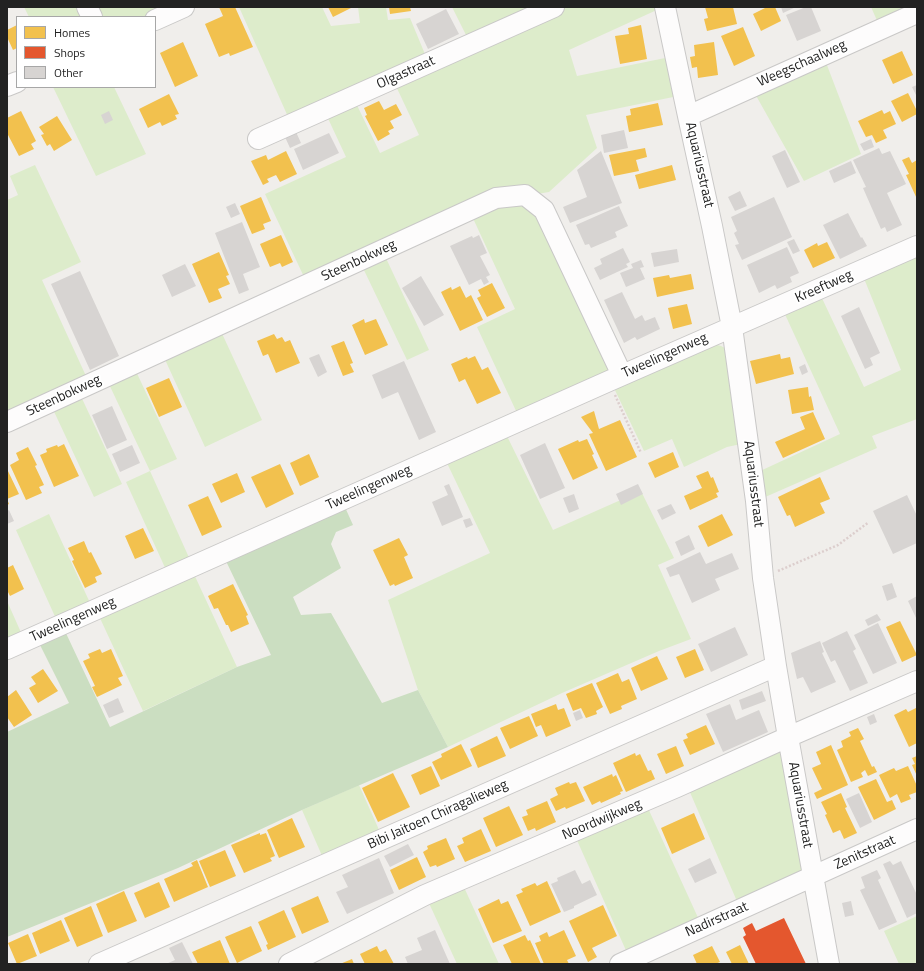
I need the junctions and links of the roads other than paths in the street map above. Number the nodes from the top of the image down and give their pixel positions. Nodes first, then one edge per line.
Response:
1 (87, 7) edge
2 (184, 7) edge
3 (554, 7) edge
4 (665, 7) edge
5 (917, 13) edge
6 (92, 16) edge
7 (156, 20) edge
8 (688, 116) junction
9 (258, 140) dead end
10 (917, 246) edge
11 (732, 327) junction
12 (616, 378) junction
13 (7, 422) edge
14 (7, 649) edge
15 (776, 666) junction
16 (917, 681) edge
17 (788, 737) junction
18 (917, 829) edge
19 (813, 876) junction
20 (99, 964) edge
21 (289, 964) edge
22 (620, 964) edge
23 (829, 964) edge

1 - 6 street
2 - 7 street
3 - 9 street, Olgastraat
4 - 8 street, Aquariusstraat
5 - 8 street, Weegschaalweg
8 - 11 street, Aquariusstraat
10 - 11 street, Kreeftweg
11 - 12 street, Tweelingenweg
11 - 15 street, Aquariusstraat
12 - 13 street, Steenbokweg
12 - 14 street, Tweelingenweg
15 - 17 street, Aquariusstraat
15 - 20 street, Bibi Jaitoen Chiragalieweg
16 - 17 street, Noordwijkweg
17 - 19 street, Aquariusstraat
17 - 21 street, Noordwijkweg
18 - 19 street, Zenitstraat
19 - 22 street, Nadirstraat
19 - 23 street, Aquariusstraat

